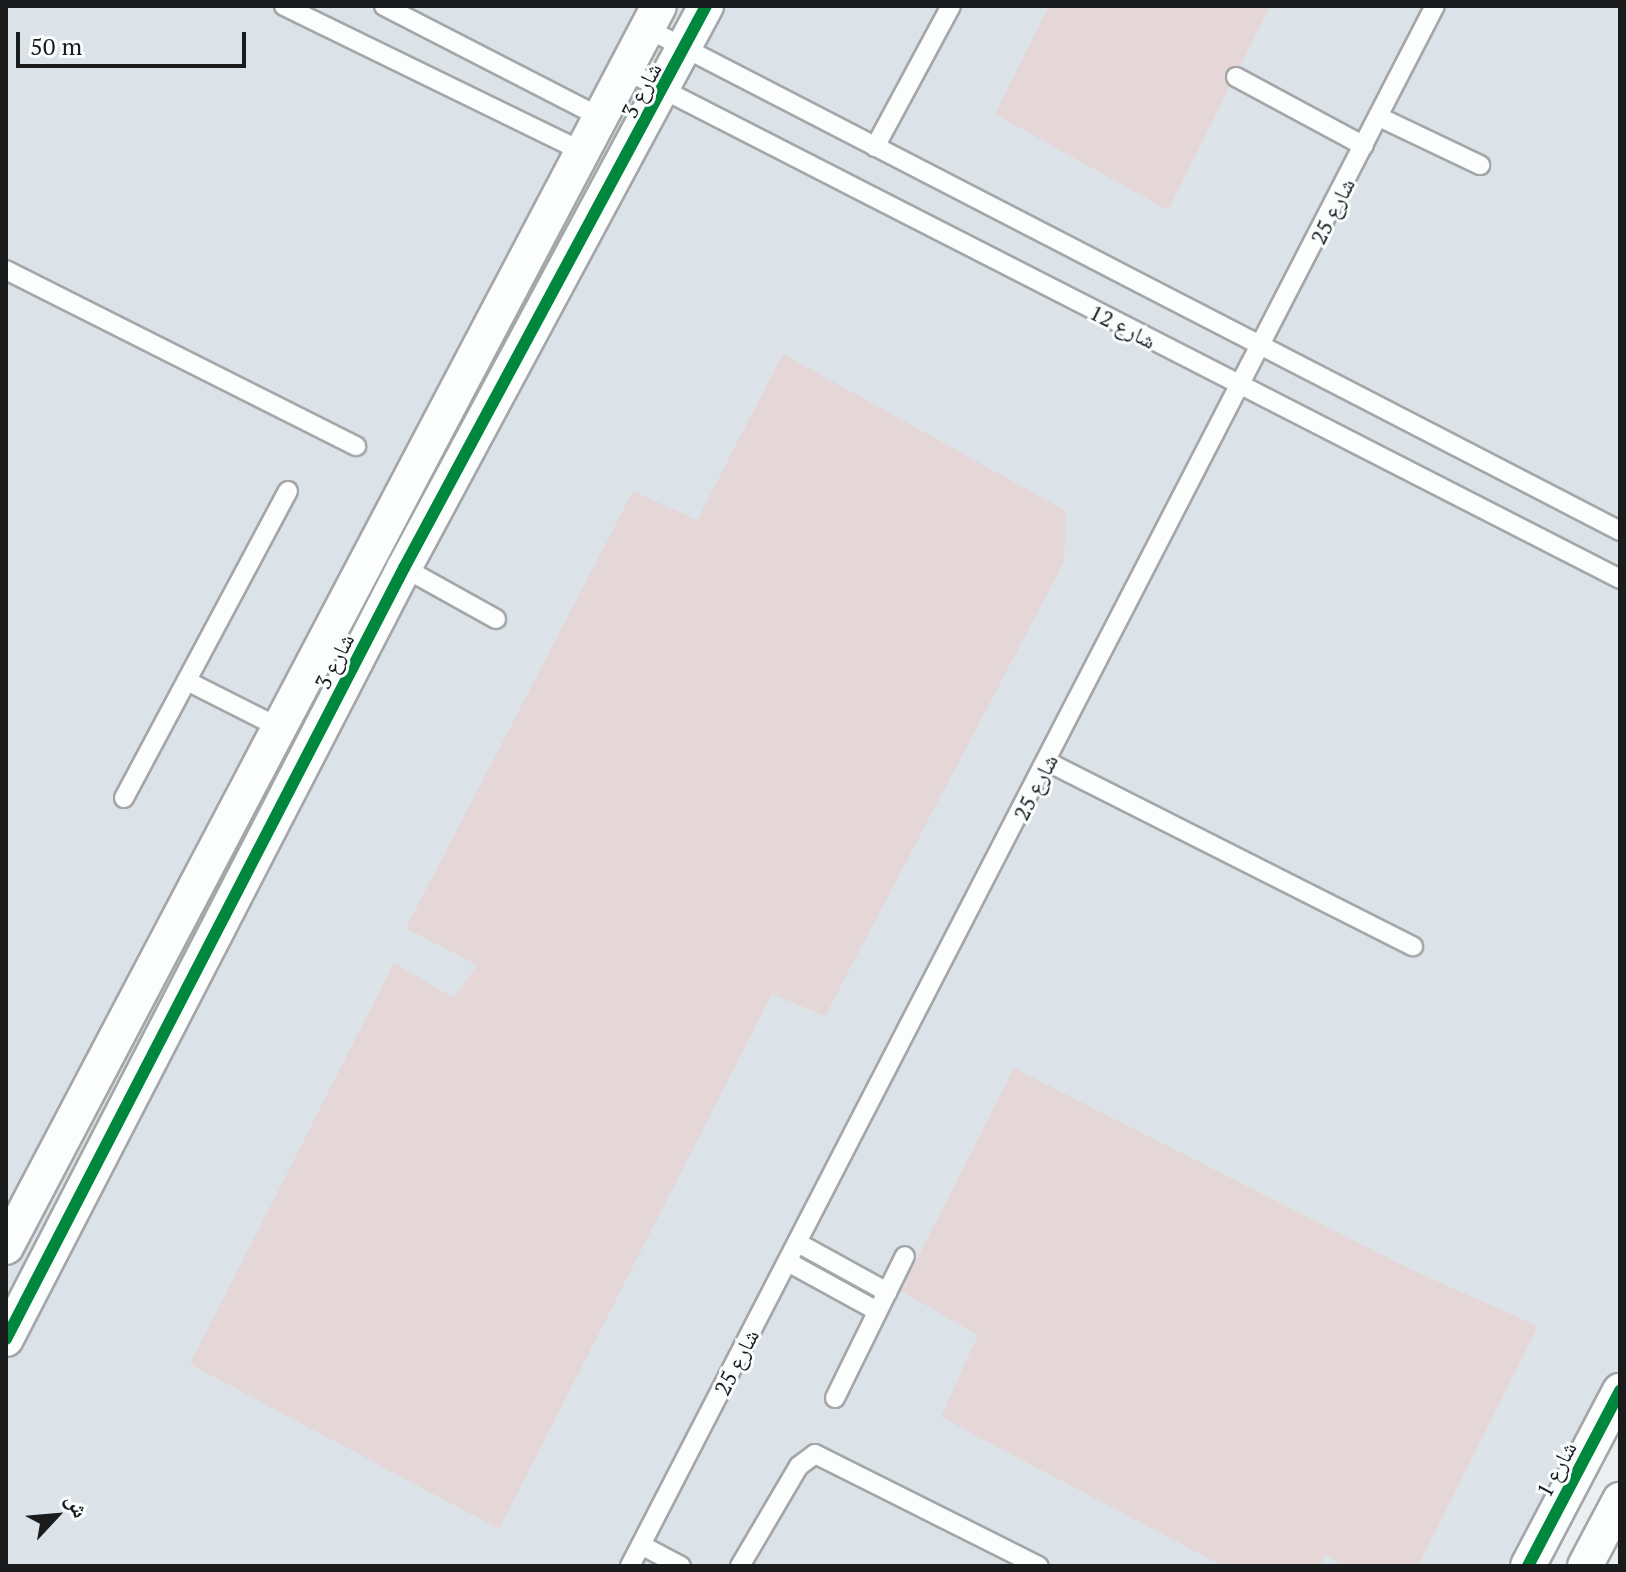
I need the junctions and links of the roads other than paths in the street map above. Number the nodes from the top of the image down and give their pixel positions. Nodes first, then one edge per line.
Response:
1 (284, 6) edge
2 (384, 6) edge
3 (706, 6) edge
4 (951, 6) edge
5 (1435, 6) edge
6 (653, 18) edge
7 (685, 49) junction
8 (627, 71) junction
9 (1236, 77) dead end
10 (664, 90) junction
11 (1379, 117) junction
12 (602, 118) junction
13 (1364, 146) junction
14 (875, 147) junction
15 (584, 152) junction
16 (1480, 165) dead end
17 (6, 270) edge
18 (1262, 349) junction
19 (1242, 387) junction
20 (356, 446) dead end
21 (288, 491) dead end
22 (1620, 531) edge
23 (372, 550) junction
24 (404, 568) junction
25 (1620, 579) edge
26 (496, 619) dead end
27 (187, 681) junction
28 (278, 727) junction
29 (1048, 762) junction
30 (124, 798) dead end
31 (1413, 946) dead end
32 (147, 978) junction
33 (183, 997) junction
34 (798, 1243) junction
35 (6, 1247) edge
36 (905, 1256) dead end
37 (788, 1262) junction
38 (887, 1292) junction
39 (17, 1293) edge
40 (877, 1311) junction
41 (6, 1339) edge
42 (1620, 1391) edge
43 (835, 1398) dead end
44 (1620, 1500) edge
45 (641, 1545) junction
46 (630, 1566) edge
47 (681, 1566) edge
48 (740, 1566) edge
49 (1039, 1566) edge
50 (1528, 1566) edge
51 (1585, 1566) edge

1 - 15 lane
2 - 12 lane
3 - 7 street, شارع 3
4 - 14 lane
5 - 11 lane, شارع 25
6 - 7 lane, شارع 12
6 - 8 street, شارع 3
7 - 10 street, شارع 3
7 - 14 lane, شارع 12
8 - 10 lane, شارع 12
8 - 12 street, شارع 3
9 - 13 lane
10 - 19 lane, شارع 12
10 - 24 street, شارع 3
11 - 13 lane, شارع 25
11 - 16 lane
12 - 15 street, شارع 3
13 - 18 lane, شارع 25
14 - 18 lane, شارع 12
15 - 23 street, شارع 3
17 - 20 lane
18 - 19 lane, شارع 25
18 - 22 lane, شارع 12
19 - 25 lane, شارع 12
19 - 29 lane, شارع 25
21 - 27 lane
23 - 24 lane
23 - 28 street, شارع 3
24 - 26 lane
24 - 33 street, شارع 3
27 - 28 lane
27 - 30 lane
28 - 32 street, شارع 3
29 - 31 lane
29 - 34 lane, شارع 25
32 - 33 street
32 - 35 street, شارع 3
33 - 39 street, شارع 3
34 - 37 lane, شارع 25
34 - 38 lane
36 - 38 lane
37 - 40 lane
37 - 45 lane, شارع 25
38 - 40 lane
39 - 41 street, شارع 3
40 - 43 lane
42 - 50 street, شارع 1
44 - 51 street
45 - 46 lane, شارع 25
45 - 47 lane
48 - 49 lane

